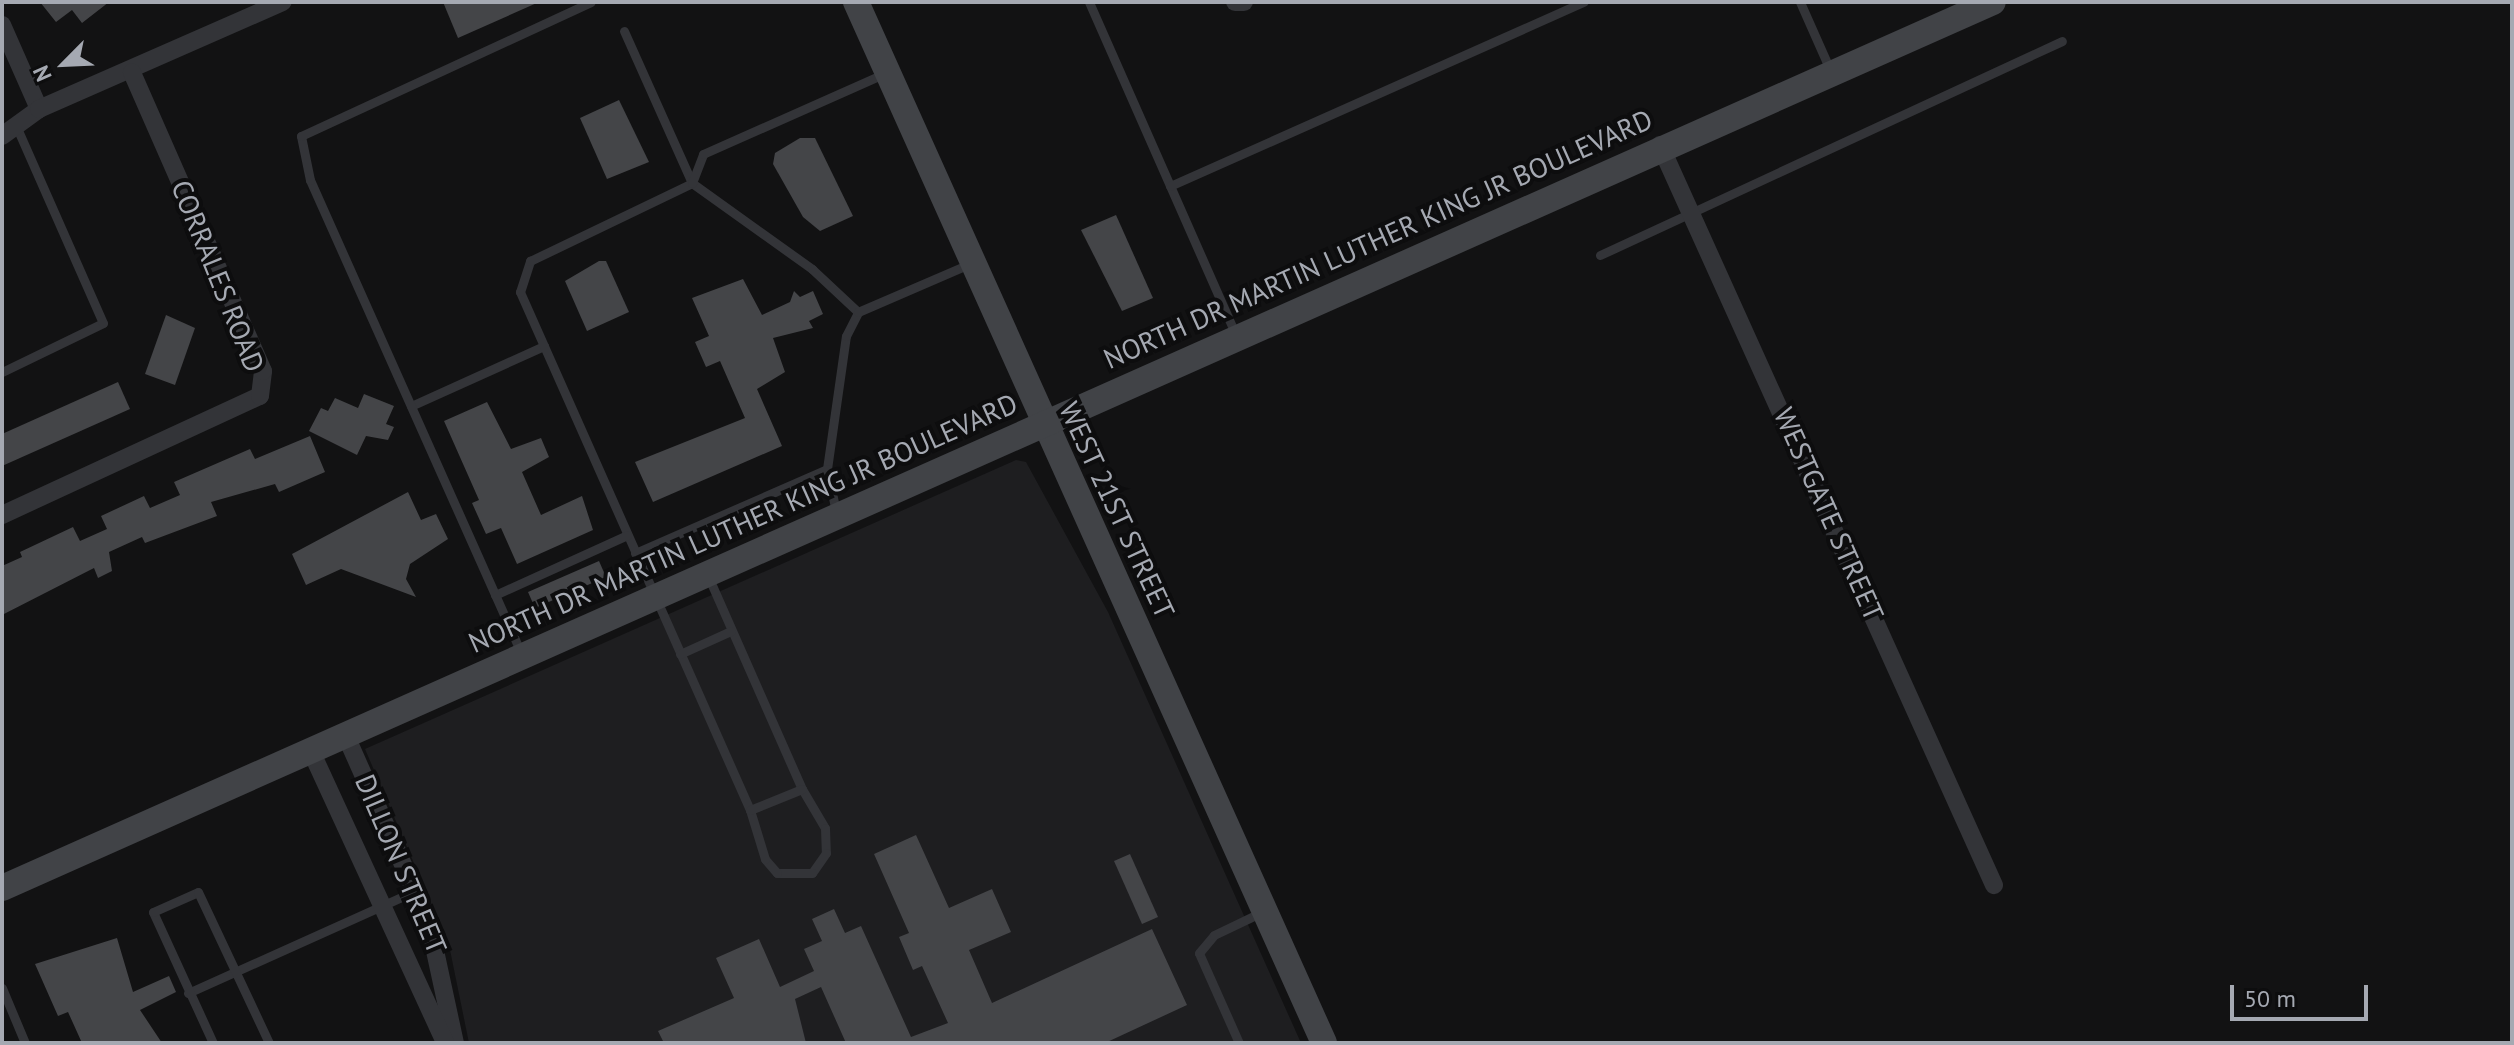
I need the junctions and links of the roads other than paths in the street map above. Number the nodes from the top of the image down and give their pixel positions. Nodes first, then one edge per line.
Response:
1 (591, 2) edge
2 (856, 2) edge
3 (1089, 2) edge
4 (1235, 2) edge
5 (1244, 2) edge
6 (1584, 2) edge
7 (1800, 2) edge
8 (1993, 2) edge
9 (270, 5) edge
10 (1952, 10) edge
11 (2, 25) edge
12 (624, 31) dead end
13 (2062, 41) dead end
14 (132, 72) junction
15 (887, 72) junction
16 (1832, 74) junction
17 (39, 109) junction
18 (9, 131) edge
19 (1660, 145) junction
20 (692, 183) junction
21 (1170, 186) junction
22 (1693, 209) junction
23 (1600, 255) dead end
24 (972, 263) junction
25 (858, 312) junction
26 (1238, 339) junction
27 (544, 346) junction
28 (2, 372) edge
29 (411, 406) junction
30 (1043, 424) junction
31 (827, 469) junction
32 (2, 515) edge
33 (837, 515) junction
34 (627, 535) junction
35 (635, 553) junction
36 (708, 576) junction
37 (495, 595) junction
38 (655, 599) junction
39 (731, 631) junction
40 (680, 654) junction
41 (523, 658) junction
42 (346, 736) junction
43 (311, 751) junction
44 (802, 789) junction
45 (750, 810) junction
46 (1994, 885) dead end
47 (2, 888) edge
48 (416, 890) junction
49 (381, 908) junction
50 (1264, 911) junction
51 (237, 972) junction
52 (2, 988) edge
53 (188, 993) junction
54 (25, 1043) edge
55 (213, 1043) edge
56 (269, 1043) edge
57 (445, 1043) edge
58 (455, 1043) edge
59 (1239, 1043) edge
60 (1324, 1043) edge

1 - 29 lane
2 - 15 street, WEST 21ST STREET
3 - 21 lane
4 - 5 street
6 - 21 lane
7 - 16 lane
8 - 10 street, NORTH DR MARTIN LUTHER KING JR BOULEVARD
9 - 14 street
10 - 16 street, NORTH DR MARTIN LUTHER KING JR BOULEVARD
11 - 17 street
12 - 20 lane
13 - 22 lane
14 - 17 street
14 - 32 street, CORRALES ROAD
15 - 20 lane
15 - 24 street, WEST 21ST STREET
16 - 19 street, NORTH DR MARTIN LUTHER KING JR BOULEVARD
17 - 18 street
18 - 28 lane
19 - 22 street, WESTGATE STREET
19 - 26 street, NORTH DR MARTIN LUTHER KING JR BOULEVARD
20 - 25 lane
20 - 27 lane
21 - 26 lane
22 - 23 lane
22 - 46 street, WESTGATE STREET
24 - 25 lane
24 - 30 street, WEST 21ST STREET
25 - 31 lane
26 - 30 street, NORTH DR MARTIN LUTHER KING JR BOULEVARD
27 - 29 lane
27 - 34 lane
29 - 37 lane
30 - 33 street, NORTH DR MARTIN LUTHER KING JR BOULEVARD
30 - 50 street, WEST 21ST STREET
31 - 33 lane
31 - 35 lane
33 - 36 street, NORTH DR MARTIN LUTHER KING JR BOULEVARD
34 - 35 lane
34 - 37 lane
35 - 38 lane
36 - 38 street, NORTH DR MARTIN LUTHER KING JR BOULEVARD
36 - 39 lane
37 - 41 lane
38 - 40 lane
38 - 41 street, NORTH DR MARTIN LUTHER KING JR BOULEVARD
39 - 40 lane
39 - 44 lane
40 - 45 lane
41 - 42 street, NORTH DR MARTIN LUTHER KING JR BOULEVARD
42 - 43 street, NORTH DR MARTIN LUTHER KING JR BOULEVARD
42 - 48 street, DILLON STREET
43 - 47 street, NORTH DR MARTIN LUTHER KING JR BOULEVARD
43 - 49 street, DILLON STREET
44 - 45 lane
44 - 45 lane
48 - 49 lane
48 - 58 street, DILLON STREET
49 - 51 lane
49 - 57 street, DILLON STREET
50 - 59 lane
50 - 60 street, WEST 21ST STREET
51 - 53 lane
51 - 53 lane
51 - 56 lane
52 - 54 lane
53 - 55 lane

